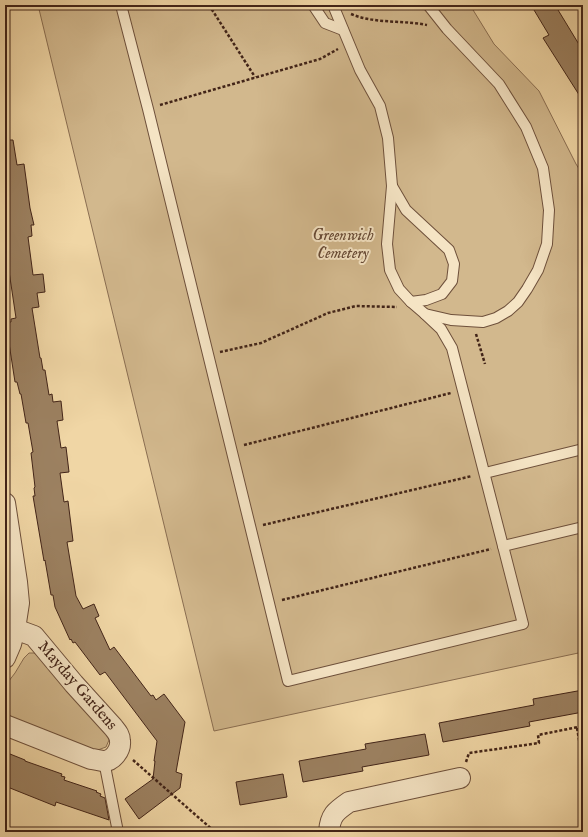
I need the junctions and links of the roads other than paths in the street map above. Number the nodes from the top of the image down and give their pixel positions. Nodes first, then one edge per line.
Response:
1 (121, 5) edge
2 (313, 5) edge
3 (428, 5) edge
4 (334, 6) edge
5 (344, 30) junction
6 (392, 186) junction
7 (418, 308) junction
8 (583, 449) edge
9 (485, 473) junction
10 (5, 503) edge
11 (583, 527) edge
12 (503, 546) junction
13 (15, 629) junction
14 (5, 658) edge
15 (5, 725) edge
16 (104, 761) junction
17 (460, 778) road end
18 (118, 832) edge
19 (330, 832) edge

1 - 12 lane
2 - 5 lane
3 - 7 lane
4 - 5 lane
5 - 6 lane
6 - 7 lane
6 - 7 lane
7 - 9 lane
8 - 9 lane
9 - 12 lane
10 - 13 street, Mayday Gardens
11 - 12 lane
13 - 14 street, Mayday Gardens
13 - 16 street, Mayday Gardens
15 - 16 street
16 - 18 lane
17 - 19 street

